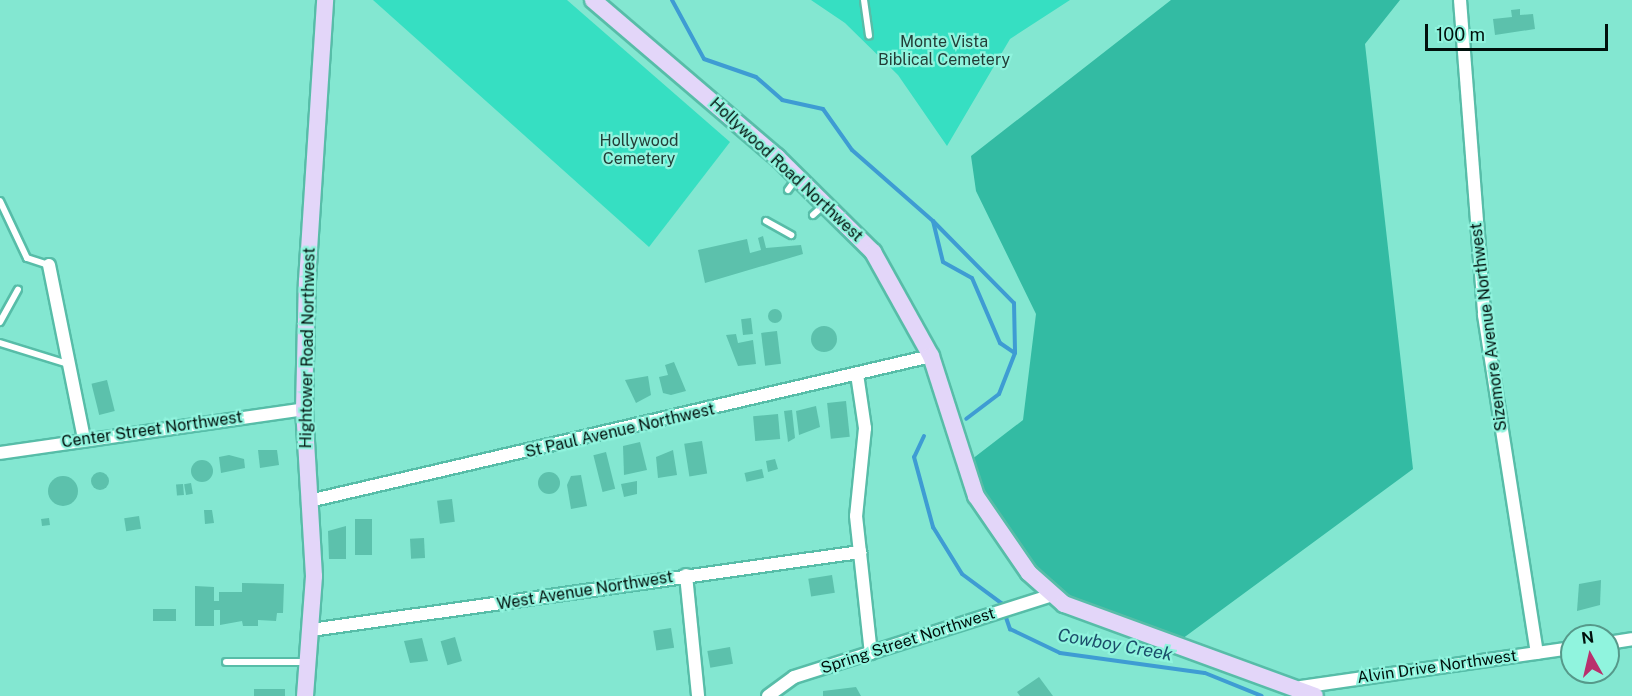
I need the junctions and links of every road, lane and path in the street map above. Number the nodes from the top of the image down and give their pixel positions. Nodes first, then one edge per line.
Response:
1 (325, 0) edge
2 (593, 0) edge
3 (864, 0) edge
4 (1460, 0) edge
5 (869, 36) dead end
6 (0, 201) edge
7 (826, 203) junction
8 (813, 215) dead end
9 (766, 221) dead end
10 (791, 235) dead end
11 (49, 265) joint
12 (18, 290) dead end
13 (0, 322) edge
14 (0, 343) edge
15 (931, 356) junction
16 (69, 364) junction
17 (857, 374) junction
18 (304, 409) junction
19 (84, 439) junction
20 (0, 453) edge
21 (309, 501) junction
22 (860, 552) junction
23 (686, 575) junction
24 (1052, 595) junction
25 (311, 630) junction
26 (1560, 649) edge
27 (871, 652) junction
28 (1538, 652) junction
29 (226, 662) dead end
30 (308, 662) junction
31 (1308, 692) edge
32 (305, 696) edge
33 (698, 696) edge
34 (768, 696) edge

1 - 18 street, Hightower Road Northwest
2 - 7 street, Hollywood Road Northwest
3 - 5 lane
4 - 28 street, Sizemore Avenue Northwest
6 - 11 lane
7 - 8 lane
7 - 15 street, Hollywood Road Northwest
9 - 10 lane
11 - 16 street
12 - 13 lane
14 - 16 lane
15 - 17 street, St Paul Avenue Northwest
15 - 24 street, Hollywood Road Northwest
16 - 19 street
17 - 21 street, St Paul Avenue Northwest
17 - 22 street
18 - 19 street, Center Street Northwest
18 - 21 street, Hightower Road Northwest
19 - 20 street, Center Street Northwest
21 - 25 street, Hightower Road Northwest
22 - 23 street, West Avenue Northwest
22 - 27 street
23 - 25 street, West Avenue Northwest
23 - 33 street
24 - 27 street, Spring Street Northwest
24 - 31 street, Hollywood Road Northwest
25 - 30 street, Hightower Road Northwest
26 - 28 street, Alvin Drive Northwest
27 - 34 street, Spring Street Northwest
28 - 31 street, Alvin Drive Northwest
29 - 30 lane
30 - 32 street, Hightower Road Northwest

